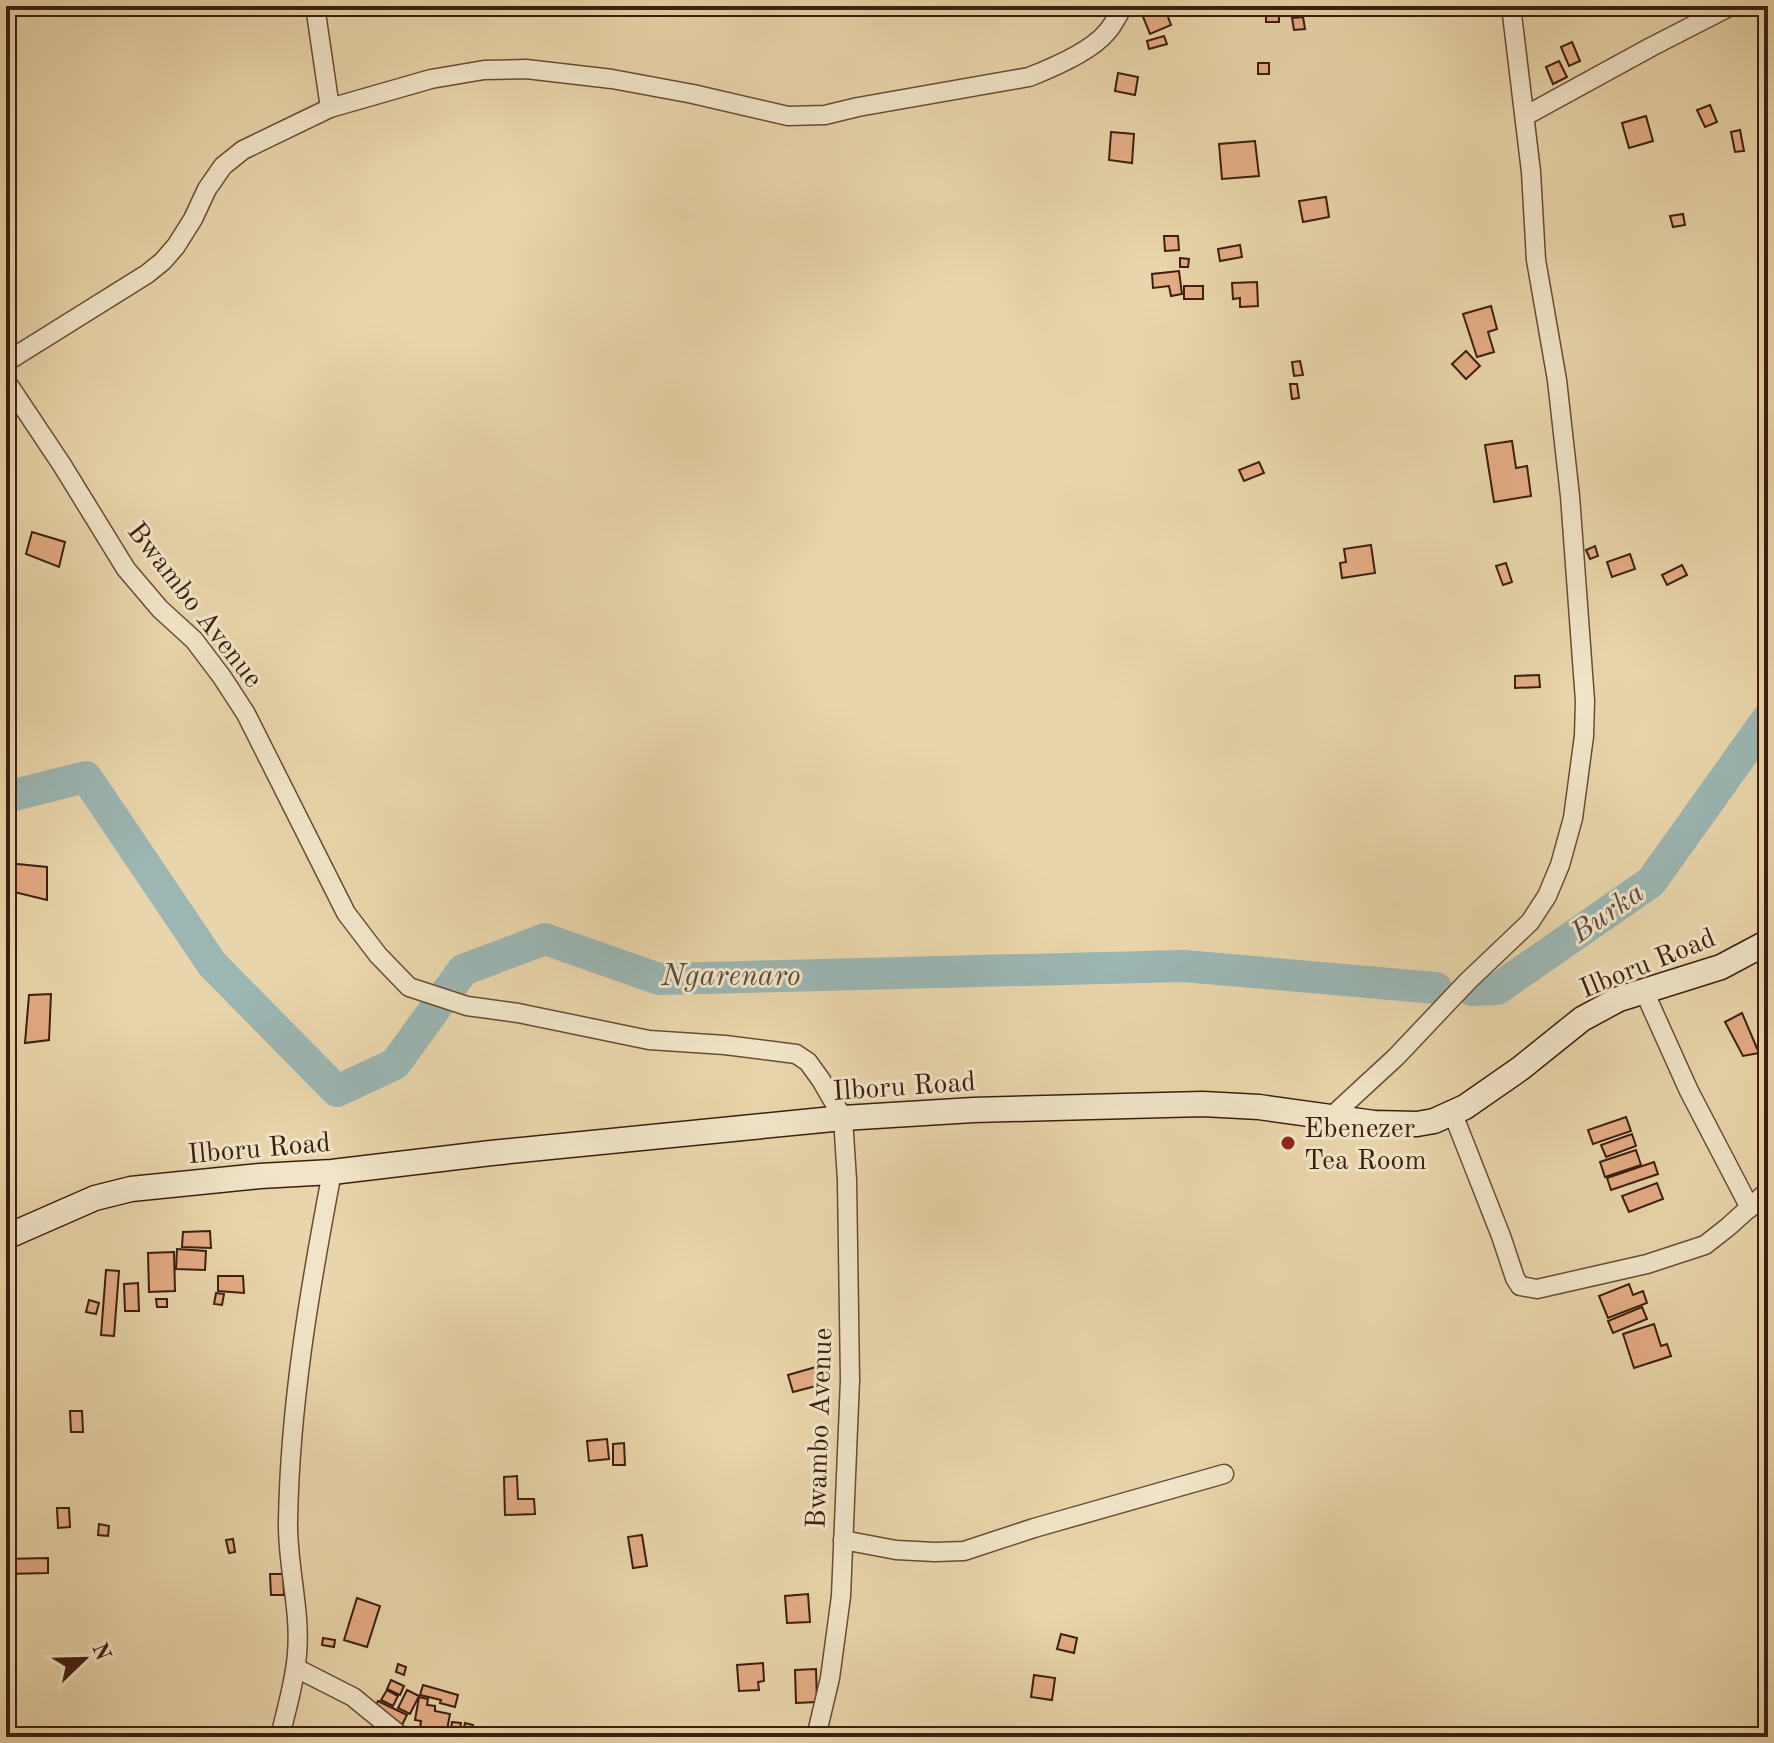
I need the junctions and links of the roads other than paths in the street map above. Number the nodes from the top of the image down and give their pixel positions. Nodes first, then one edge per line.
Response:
1 (315, 6) edge
2 (1123, 6) edge
3 (1511, 6) edge
4 (1731, 6) edge
5 (330, 108) junction
6 (1525, 116) junction
7 (6, 362) edge
8 (6, 381) edge
9 (1768, 942) edge
10 (1644, 991) junction
11 (1453, 1114) junction
12 (1332, 1116) junction
13 (843, 1118) junction
14 (332, 1172) junction
15 (1768, 1191) edge
16 (1750, 1208) junction
17 (6, 1237) edge
18 (1224, 1474) dead end
19 (843, 1540) junction
20 (296, 1668) junction
21 (280, 1737) edge
22 (402, 1737) edge
23 (816, 1737) edge

1 - 5 street
2 - 5 street
3 - 6 street
4 - 6 street
5 - 7 street
6 - 12 street
8 - 13 street, Bwambo Avenue
9 - 10 street, Ilboru Road
10 - 11 street, Ilboru Road
10 - 16 street
11 - 12 street, Ilboru Road
11 - 16 street
12 - 13 street, Ilboru Road
13 - 14 street, Ilboru Road
13 - 19 street, Bwambo Avenue
14 - 17 street, Ilboru Road
14 - 20 street
15 - 16 street
18 - 19 street
19 - 23 street, Bwambo Avenue
20 - 21 street
20 - 22 street

